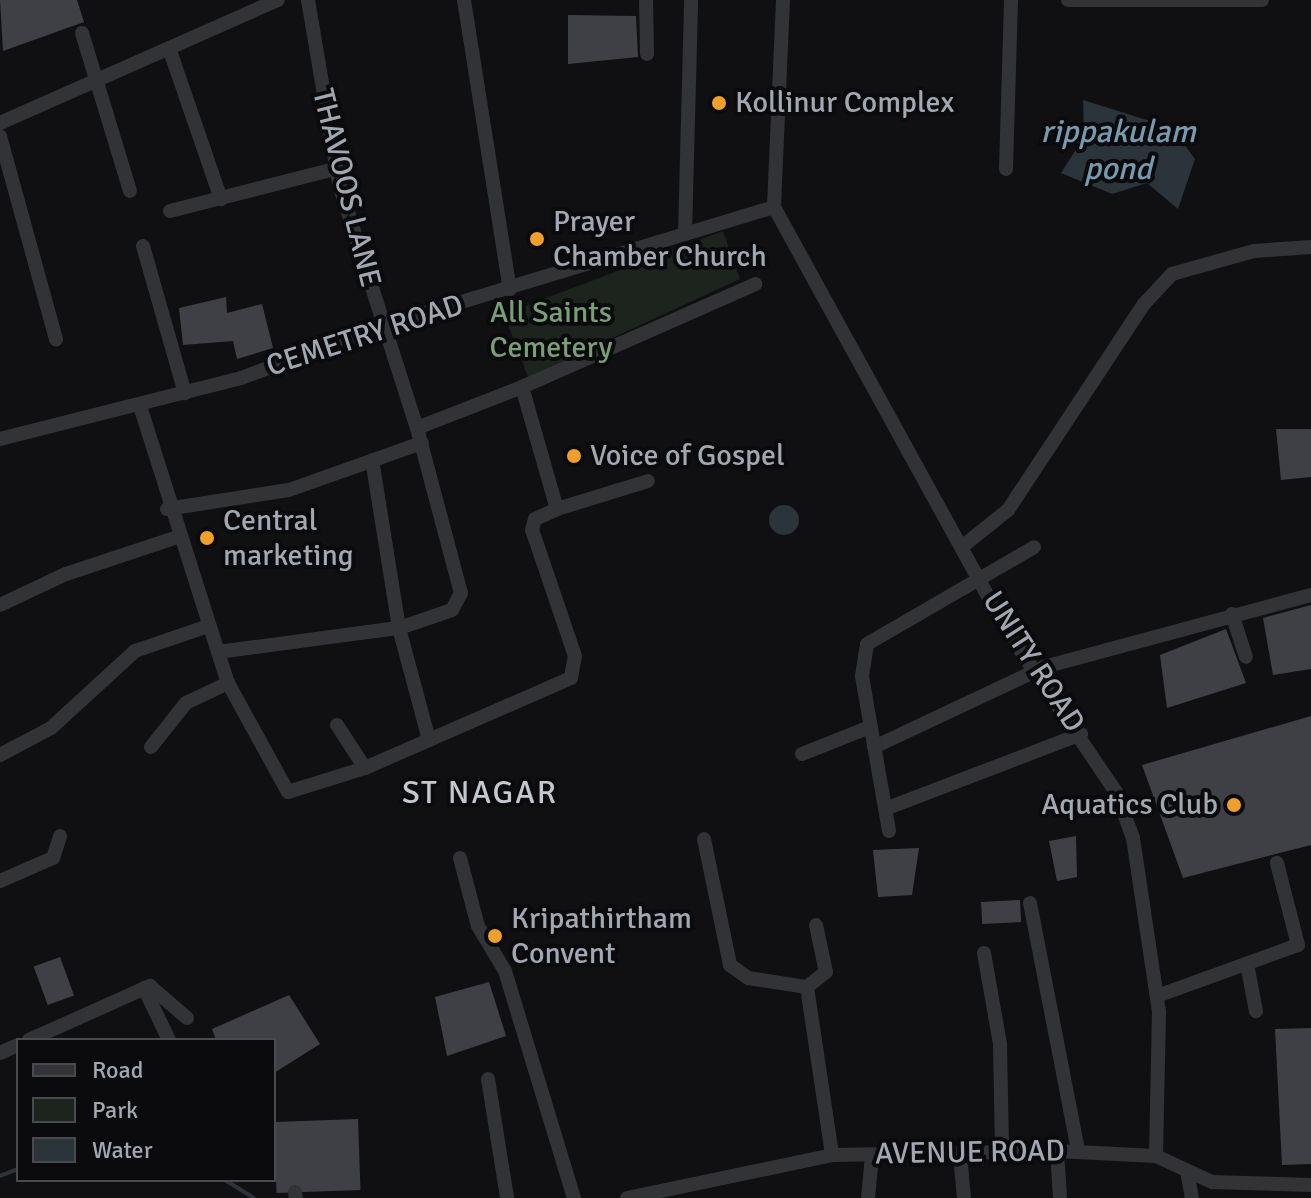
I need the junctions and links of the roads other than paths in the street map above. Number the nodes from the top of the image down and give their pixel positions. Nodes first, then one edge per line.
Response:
1 (278, 0) edge
2 (308, 0) edge
3 (464, 0) edge
4 (646, 0) edge
5 (691, 0) edge
6 (783, 0) edge
7 (1011, 0) edge
8 (1068, 0) edge
9 (1262, 0) edge
10 (82, 33) dead end
11 (169, 48) junction
12 (647, 54) dead end
13 (98, 79) junction
14 (0, 123) edge
15 (0, 136) edge
16 (335, 169) junction
17 (1006, 169) dead end
18 (130, 191) dead end
19 (221, 199) junction
20 (774, 207) junction
21 (170, 211) dead end
22 (685, 234) junction
23 (143, 246) dead end
24 (1311, 247) edge
25 (755, 284) dead end
26 (510, 289) junction
27 (379, 327) junction
28 (56, 339) dead end
29 (522, 387) junction
30 (185, 393) junction
31 (140, 406) junction
32 (417, 428) junction
33 (0, 439) edge
34 (422, 443) junction
35 (372, 460) junction
36 (648, 481) dead end
37 (167, 509) junction
38 (557, 509) junction
39 (178, 537) junction
40 (963, 546) junction
41 (1034, 547) dead end
42 (979, 579) junction
43 (1311, 595) edge
44 (0, 605) edge
45 (1232, 614) junction
46 (208, 626) junction
47 (399, 628) junction
48 (218, 652) junction
49 (1246, 657) dead end
50 (1033, 672) junction
51 (228, 683) junction
52 (337, 725) dead end
53 (870, 727) junction
54 (1081, 734) junction
55 (429, 740) junction
56 (151, 747) dead end
57 (874, 747) junction
58 (802, 754) dead end
59 (0, 755) edge
60 (365, 768) junction
61 (885, 809) junction
62 (889, 831) dead end
63 (60, 836) dead end
64 (704, 839) dead end
65 (460, 858) dead end
66 (1277, 863) dead end
67 (0, 881) edge
68 (1030, 903) dead end
69 (816, 925) dead end
70 (1305, 944) edge
71 (984, 953) dead end
72 (1247, 964) junction
73 (807, 987) junction
74 (144, 988) junction
75 (1157, 996) junction
76 (1256, 1011) dead end
77 (187, 1018) dead end
78 (33, 1038) edge
79 (168, 1038) edge
80 (488, 1079) dead end
81 (1078, 1150) junction
82 (1057, 1151) junction
83 (1002, 1153) junction
84 (832, 1155) junction
85 (960, 1155) junction
86 (872, 1156) junction
87 (1156, 1156) junction
88 (1188, 1176) junction
89 (1304, 1190) edge
90 (696, 1191) edge
91 (507, 1198) edge
92 (574, 1198) edge
93 (627, 1198) edge
94 (868, 1198) edge
95 (964, 1198) edge
96 (1060, 1198) edge
97 (1192, 1198) edge

1 - 11 street
2 - 16 street, THAVOOS LANE
3 - 26 street
4 - 12 street
5 - 22 street
6 - 20 street
7 - 17 street
8 - 9 street
10 - 13 street
11 - 13 street
11 - 19 street
13 - 14 street
13 - 18 street
15 - 28 street
16 - 19 street
16 - 27 street, THAVOOS LANE
19 - 21 street
20 - 22 street, CEMETRY ROAD
20 - 40 street, UNITY ROAD
22 - 26 street, CEMETRY ROAD
23 - 30 street
24 - 40 street
25 - 29 street
26 - 27 street, CEMETRY ROAD
27 - 30 street, CEMETRY ROAD
27 - 32 street, THAVOOS LANE
29 - 32 street
29 - 38 street
30 - 31 street, CEMETRY ROAD
31 - 33 street, CEMETRY ROAD
31 - 37 street
32 - 34 street, THAVOOS LANE
34 - 35 street
34 - 47 street, THAVOOS LANE
35 - 37 street
35 - 47 street
36 - 38 street
37 - 39 street
38 - 55 street
39 - 44 street
39 - 46 street
40 - 42 street, UNITY ROAD
41 - 42 street
42 - 50 street, UNITY ROAD
42 - 53 street
43 - 45 street
45 - 49 street
45 - 50 street
46 - 48 street
46 - 59 street
47 - 48 street, THAVOOS LANE
47 - 55 street
48 - 51 street
50 - 54 street, UNITY ROAD
50 - 57 street
51 - 56 street
51 - 60 street
52 - 60 street
53 - 57 street
53 - 58 street
54 - 61 street
54 - 75 street, UNITY ROAD
55 - 60 street
57 - 61 street
61 - 62 street
63 - 67 street
64 - 73 street
65 - 92 street
66 - 70 street
68 - 81 street
69 - 73 street
70 - 72 street
71 - 83 street
72 - 75 street
72 - 76 street
73 - 84 street
74 - 77 street
74 - 78 street
74 - 79 street
75 - 87 street, UNITY ROAD
80 - 91 street
81 - 82 street, AVENUE ROAD
81 - 87 street, AVENUE ROAD
82 - 83 street, AVENUE ROAD
82 - 96 street
83 - 85 street, AVENUE ROAD
84 - 86 street, AVENUE ROAD
84 - 90 street, AVENUE ROAD
85 - 86 street, AVENUE ROAD
85 - 95 street
86 - 94 street
87 - 88 street, AVENUE ROAD
88 - 89 street, AVENUE ROAD
88 - 97 street
90 - 93 street, AVENUE ROAD

